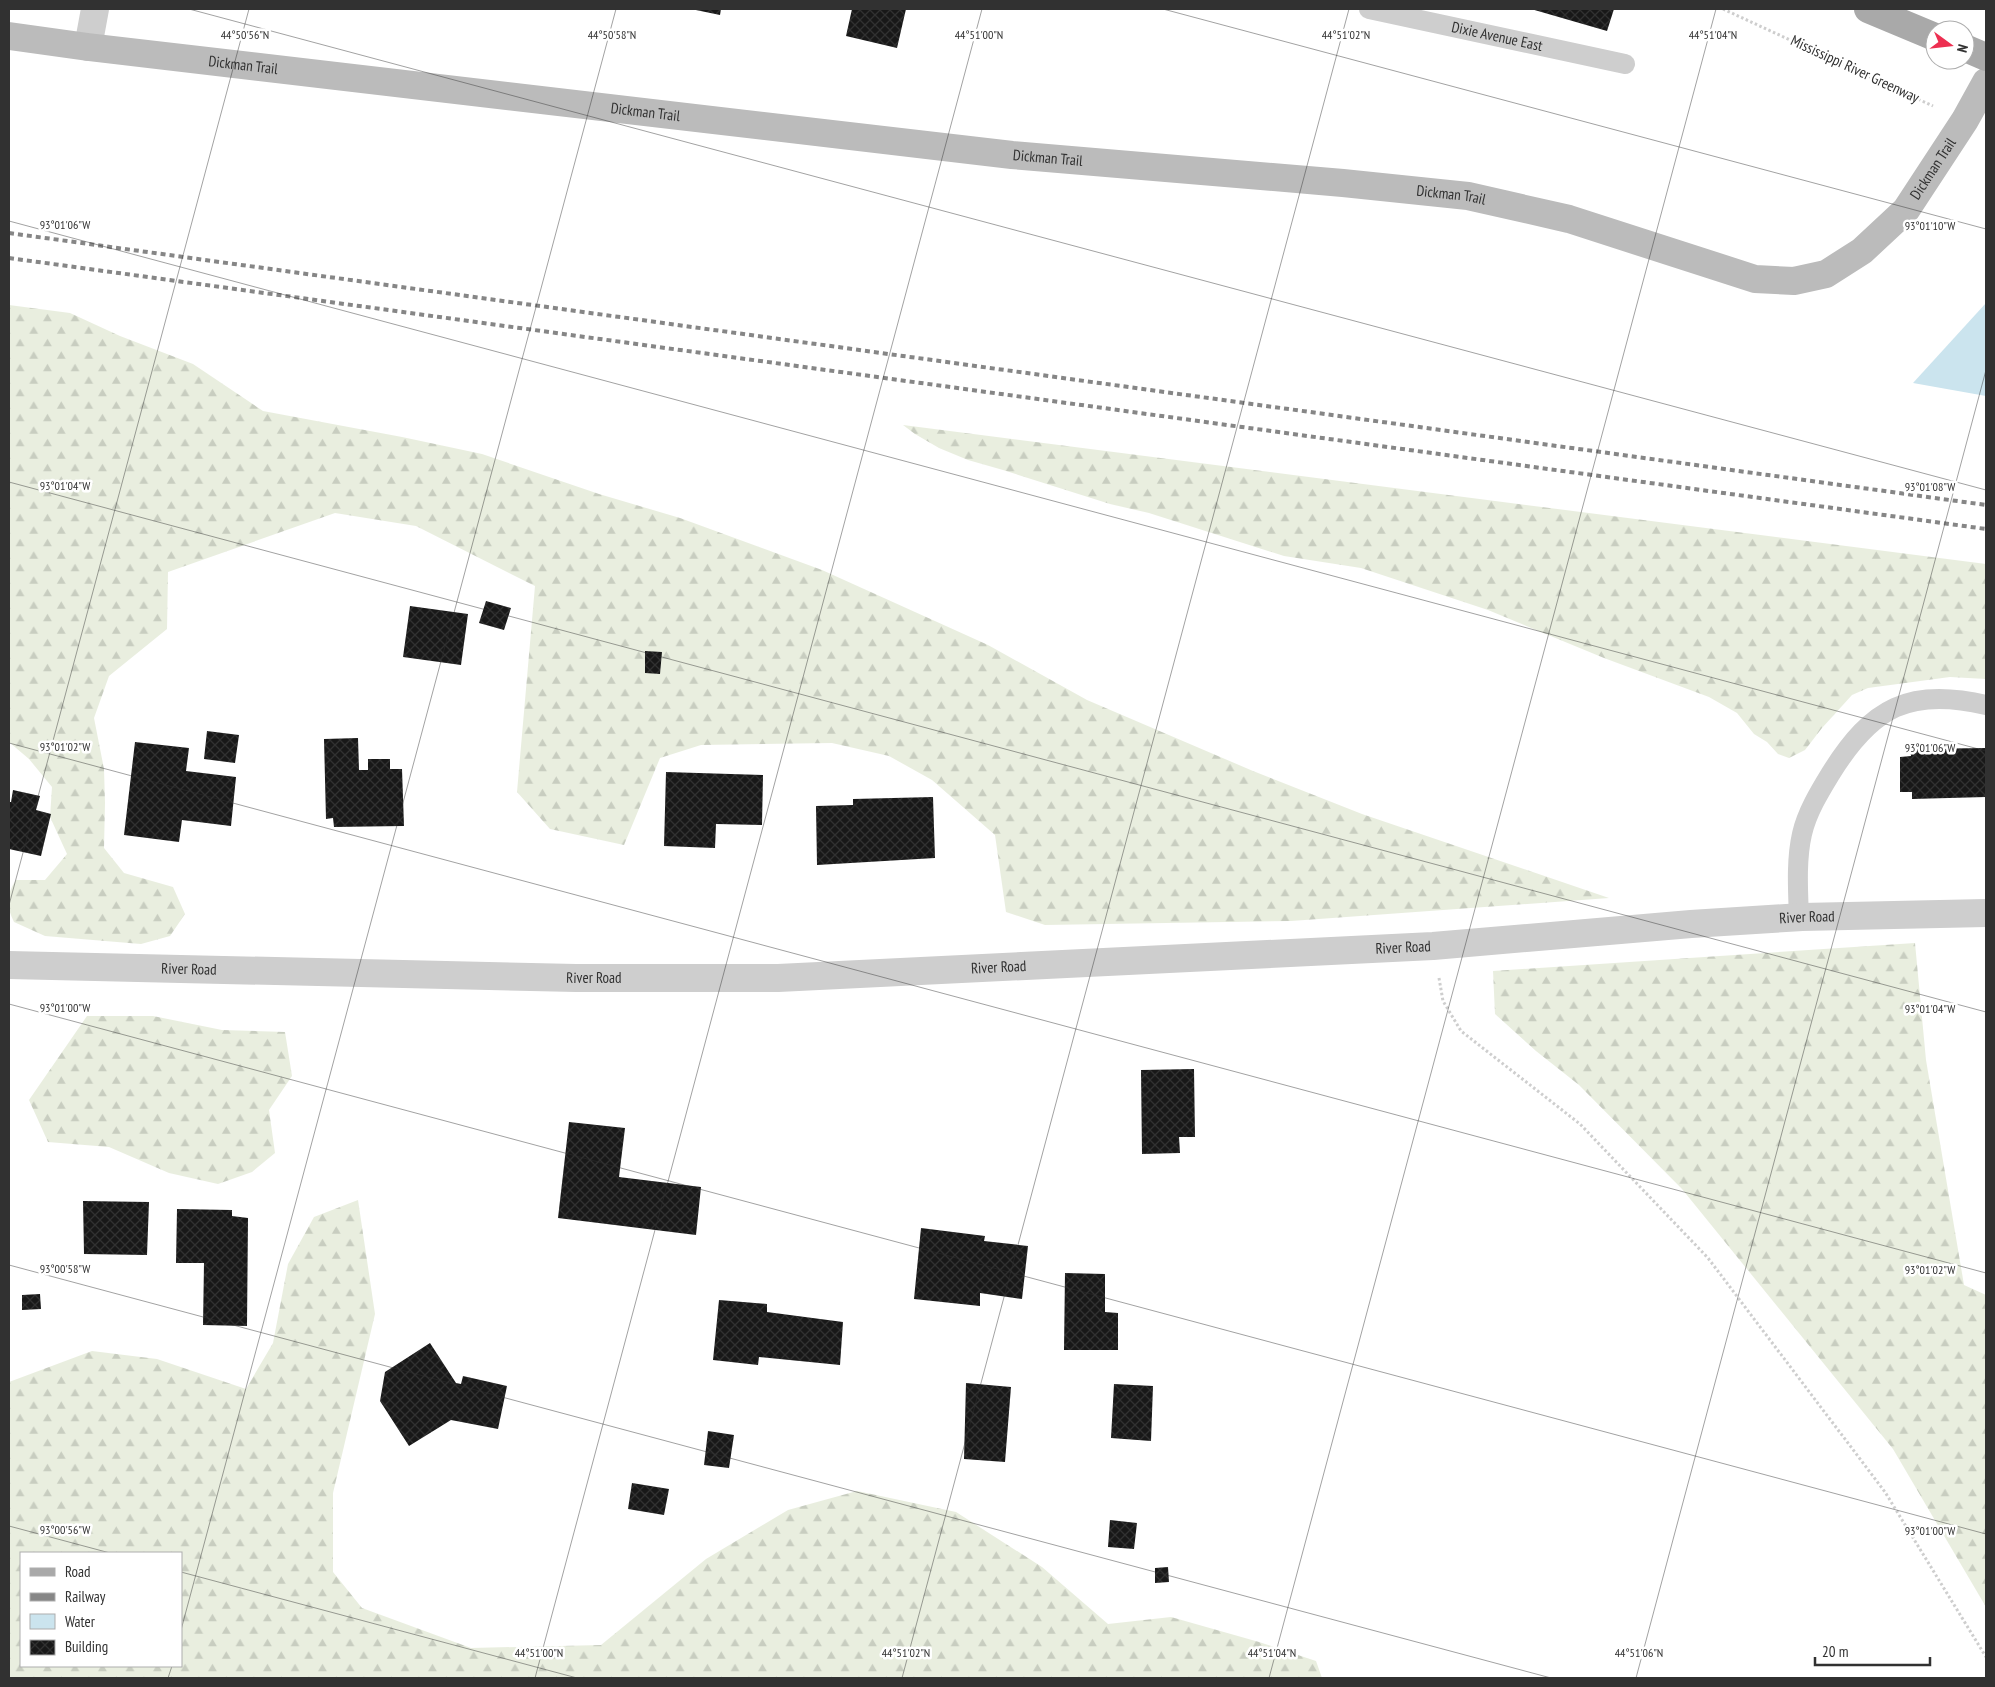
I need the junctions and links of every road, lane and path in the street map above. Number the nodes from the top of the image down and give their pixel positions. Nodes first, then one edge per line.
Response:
1 (95, 9) edge
2 (1369, 9) edge
3 (1723, 9) edge
4 (1868, 9) edge
5 (1925, 33) edge
6 (9, 36) edge
7 (88, 47) junction
8 (1625, 64) dead end
9 (1986, 82) edge
10 (1965, 120) junction
11 (1986, 705) edge
12 (1986, 913) edge
13 (1799, 917) junction
14 (1433, 946) junction
15 (9, 965) edge
16 (1986, 1657) edge

1 - 7 street
2 - 8 lane, Dixie Avenue East
3 - 10 path, Mississippi River Greenway
4 - 5 main road
6 - 7 street, Dickman Trail
7 - 10 street, Dickman Trail
9 - 10 street, Dickman Trail
11 - 13 lane
12 - 13 street, River Road
13 - 14 street, River Road
14 - 15 street, River Road
14 - 16 path

